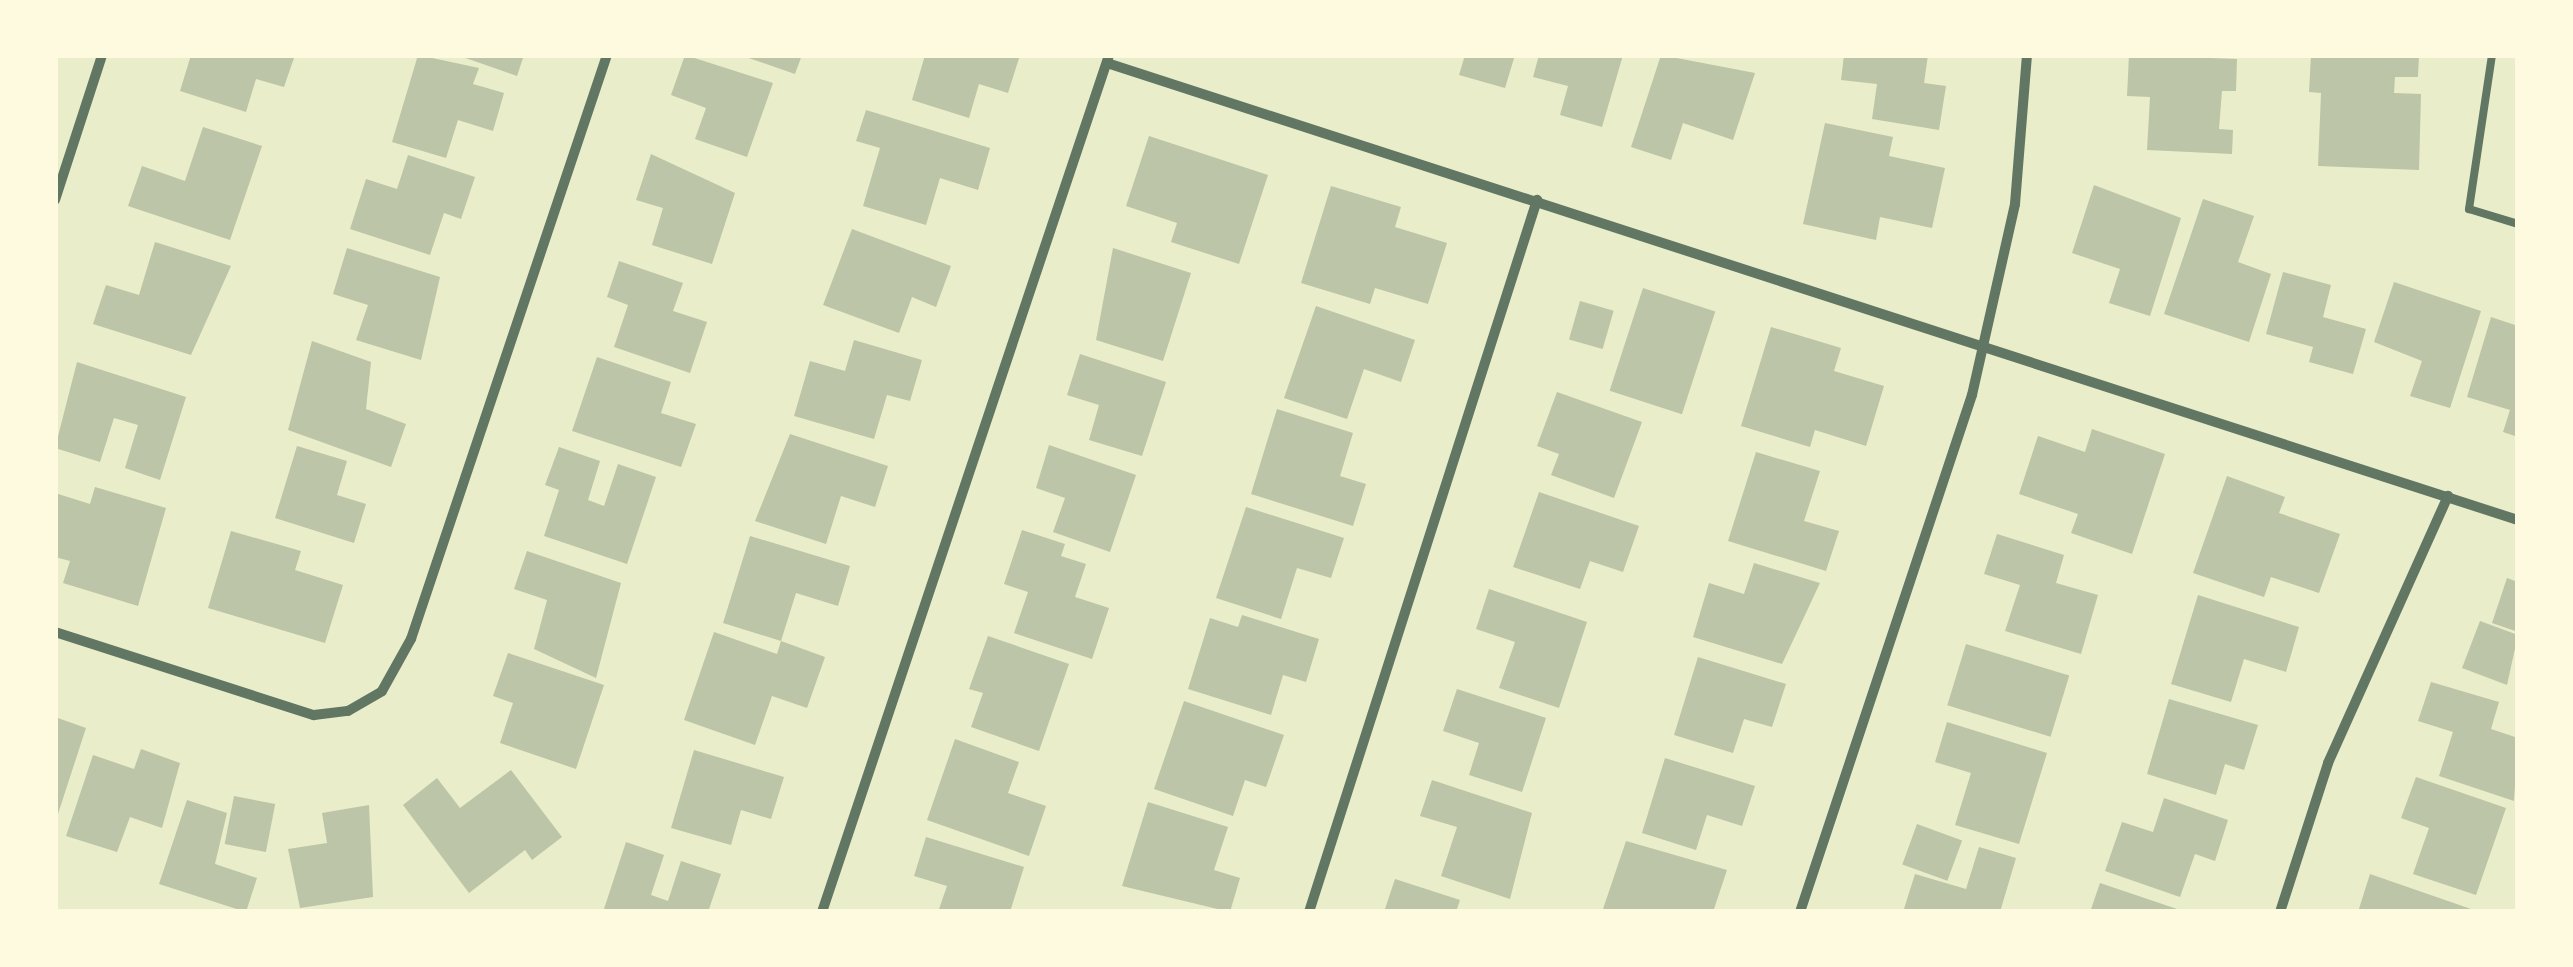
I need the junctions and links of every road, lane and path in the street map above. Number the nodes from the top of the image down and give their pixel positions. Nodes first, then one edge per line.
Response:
1 (102, 55) edge
2 (607, 55) edge
3 (2026, 55) edge
4 (2492, 55) edge
5 (1108, 59) edge
6 (55, 200) edge
7 (1537, 200) junction
8 (2518, 224) edge
9 (1984, 348) junction
10 (2448, 496) junction
11 (2518, 520) edge
12 (55, 632) edge
13 (822, 912) edge
14 (1309, 912) edge
15 (1800, 912) edge
16 (2280, 912) edge

1 - 6 street
2 - 12 street
3 - 9 street
4 - 8 lane
5 - 7 street
5 - 13 street
7 - 9 street
7 - 14 street
9 - 10 street
9 - 15 street
10 - 11 street
10 - 16 street

